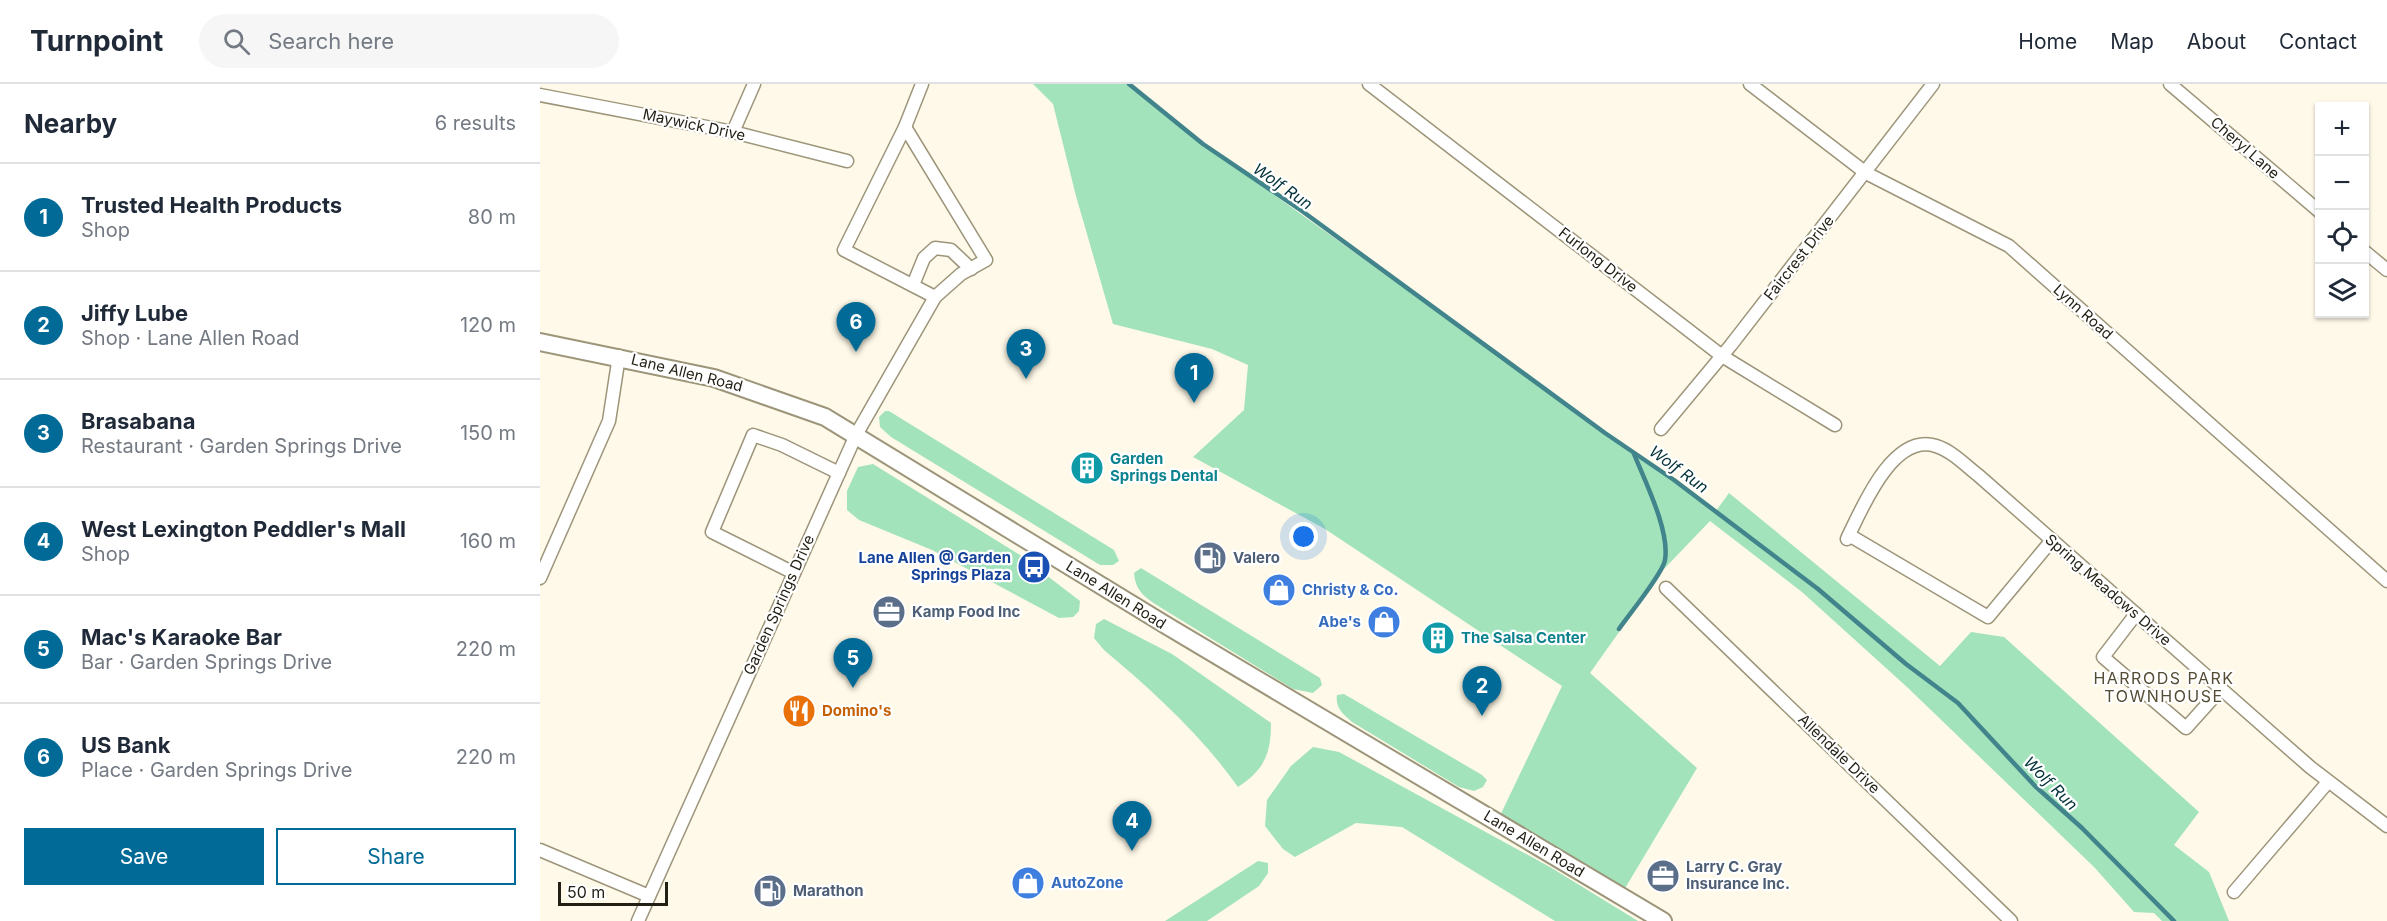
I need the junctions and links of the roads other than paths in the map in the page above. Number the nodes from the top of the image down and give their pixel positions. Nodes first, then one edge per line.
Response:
1 (754, 84) edge
2 (922, 84) edge
3 (1370, 84) edge
4 (1750, 84) edge
5 (1933, 84) edge
6 (2170, 84) edge
7 (540, 95) edge
8 (905, 127) junction
9 (733, 132) junction
10 (847, 161) dead end
11 (1866, 173) junction
12 (2317, 210) edge
13 (2369, 255) edge
14 (971, 269) junction
15 (2387, 270) edge
16 (913, 285) junction
17 (935, 297) junction
18 (540, 342) edge
19 (619, 356) junction
20 (1722, 356) junction
21 (1835, 425) dead end
22 (1661, 429) dead end
23 (856, 435) junction
24 (839, 473) junction
25 (2052, 540) junction
26 (794, 573) junction
27 (540, 578) edge
28 (2387, 581) edge
29 (1666, 588) dead end
30 (2136, 614) junction
31 (2221, 689) junction
32 (2328, 782) junction
33 (2387, 826) edge
34 (540, 850) edge
35 (2234, 892) dead end
36 (649, 896) junction
37 (638, 921) edge
38 (1663, 921) edge
39 (2011, 921) edge

1 - 9 street
2 - 8 street
3 - 20 street, Furlong Drive
4 - 11 street, Lynn Road
5 - 11 street, Faircrest Drive
6 - 12 street, Cheryl Lane
7 - 9 street, Maywick Drive
8 - 14 street
8 - 16 street
9 - 10 street, Maywick Drive
11 - 20 street, Faircrest Drive
11 - 28 street, Lynn Road
13 - 15 street
14 - 16 street
14 - 17 street
16 - 17 street
17 - 23 street, Garden Springs Drive
18 - 19 main road, Lane Allen Road
19 - 23 main road, Lane Allen Road
19 - 27 street
20 - 21 street, Furlong Drive
20 - 22 street, Faircrest Drive
23 - 24 street, Garden Springs Drive
23 - 38 main road, Lane Allen Road
24 - 26 street, Garden Springs Drive
24 - 26 street
25 - 25 street, Spring Meadows Drive
25 - 30 street, Spring Meadows Drive
26 - 36 street, Garden Springs Drive
29 - 39 street, Allendale Drive
30 - 31 street, Spring Meadows Drive
30 - 31 street
31 - 32 street, Spring Meadows Drive
32 - 33 street, Spring Meadows Drive
32 - 35 street
34 - 36 street
36 - 37 street, Garden Springs Drive

